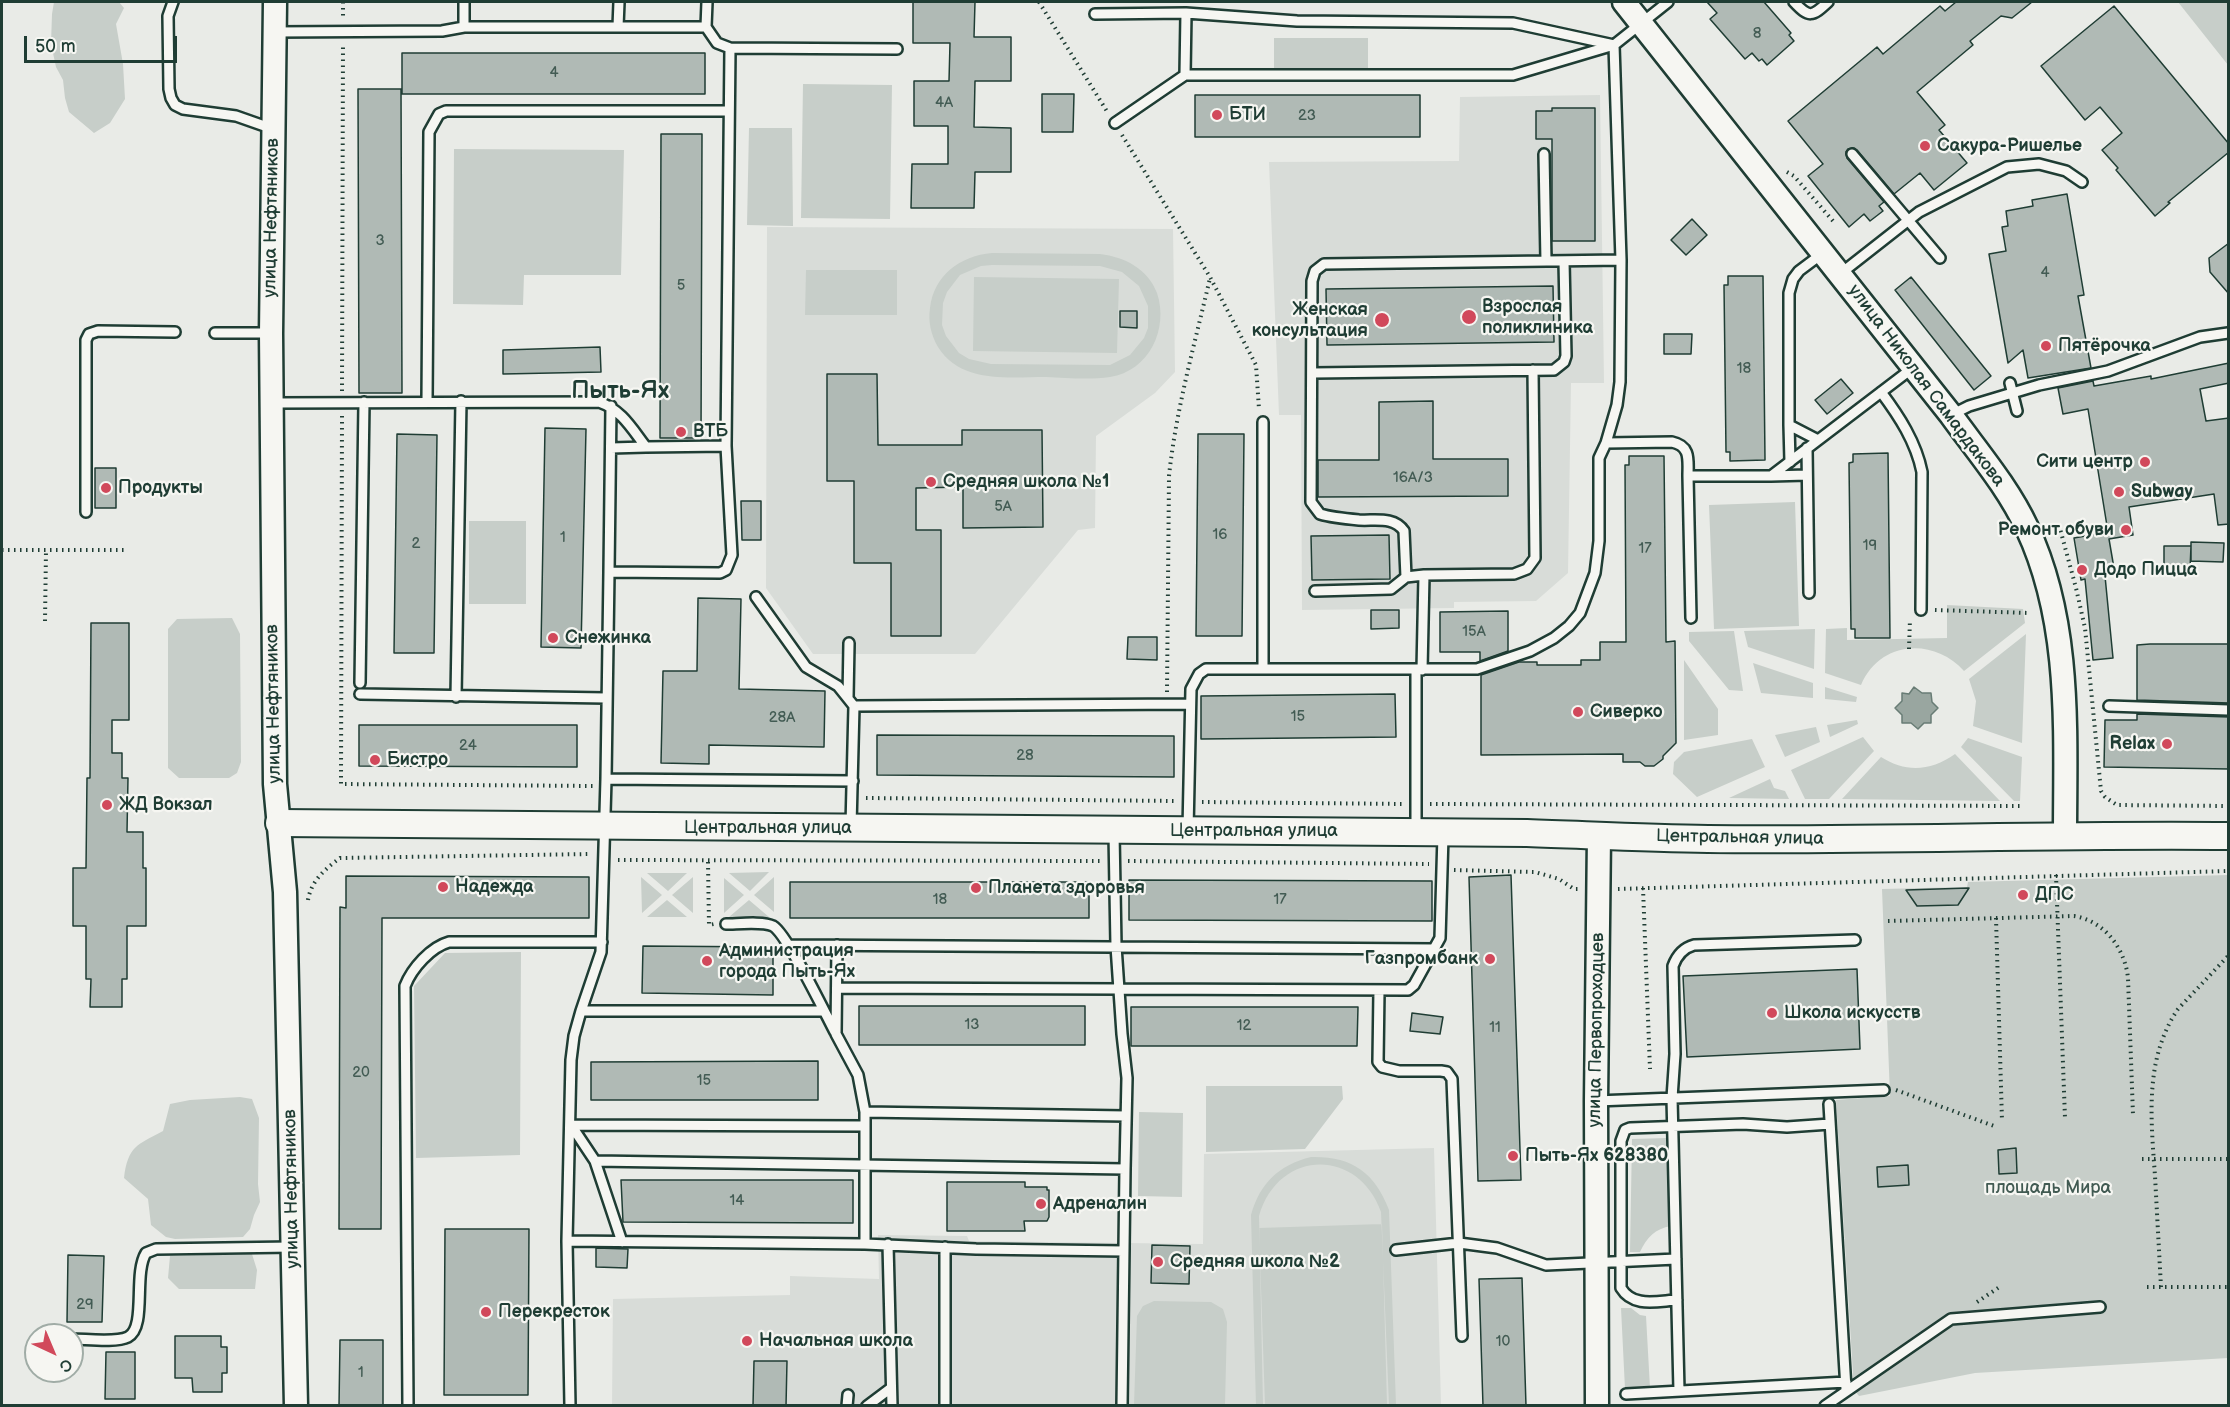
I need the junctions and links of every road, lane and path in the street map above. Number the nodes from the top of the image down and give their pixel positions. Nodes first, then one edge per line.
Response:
1 (173, 2) edge
2 (275, 2) edge
3 (464, 2) edge
4 (618, 2) edge
5 (707, 2) edge
6 (1039, 2) edge
7 (1624, 2) edge
8 (1668, 2) edge
9 (1794, 2) edge
10 (1828, 2) edge
11 (1186, 13) junction
12 (1095, 14) dead end
13 (1641, 24) junction
14 (464, 27) junction
15 (618, 27) junction
16 (706, 27) junction
17 (274, 32) junction
18 (1614, 45) junction
19 (730, 48) junction
20 (897, 49) dead end
21 (1185, 75) junction
22 (729, 111) junction
23 (1115, 123) junction
24 (273, 130) junction
25 (1545, 154) dead end
26 (1852, 154) dead end
27 (2082, 182) dead end
28 (1908, 221) junction
29 (1823, 253) junction
30 (1940, 258) dead end
31 (1621, 260) junction
32 (1546, 261) junction
33 (1564, 261) junction
34 (1840, 273) junction
35 (1210, 277) junction
36 (2228, 329) edge
37 (175, 332) dead end
38 (215, 333) dead end
39 (271, 333) junction
40 (1914, 367) junction
41 (1533, 370) junction
42 (1313, 373) junction
43 (2011, 388) junction
44 (1881, 392) junction
45 (426, 401) junction
46 (364, 402) junction
47 (461, 402) junction
48 (272, 403) junction
49 (611, 406) junction
50 (2017, 411) dead end
51 (1951, 415) junction
52 (1263, 423) joint
53 (1789, 425) junction
54 (1818, 440) junction
55 (1606, 443) junction
56 (726, 446) junction
57 (646, 447) junction
58 (610, 448) junction
59 (1807, 448) junction
60 (1790, 462) junction
61 (1688, 476) junction
62 (1771, 476) junction
63 (1807, 476) junction
64 (86, 512) dead end
65 (2059, 525) dead end
66 (2, 550) edge
67 (46, 550) junction
68 (124, 550) dead end
69 (609, 572) junction
70 (1424, 575) junction
71 (1406, 577) junction
72 (1315, 591) dead end
73 (1809, 593) dead end
74 (756, 597) dead end
75 (1921, 610) junction
76 (2030, 613) dead end
77 (1692, 618) dead end
78 (45, 621) dead end
79 (849, 644) dead end
80 (1909, 649) dead end
81 (1263, 669) junction
82 (1419, 670) junction
83 (360, 683) dead end
84 (360, 694) dead end
85 (456, 697) junction
86 (606, 698) junction
87 (851, 702) junction
88 (1167, 704) junction
89 (1190, 704) junction
90 (2109, 706) dead end
91 (2229, 710) edge
92 (853, 781) junction
93 (606, 782) junction
94 (341, 784) dead end
95 (852, 794) junction
96 (1189, 802) junction
97 (1416, 804) junction
98 (2024, 806) dead end
99 (2229, 806) edge
100 (279, 823) junction
101 (605, 826) junction
102 (851, 828) junction
103 (1114, 830) junction
104 (1188, 831) junction
105 (1416, 832) junction
106 (1444, 832) junction
107 (1599, 836) junction
108 (2066, 836) junction
109 (2229, 836) edge
110 (604, 857) junction
111 (1114, 861) junction
112 (708, 862) junction
113 (1443, 867) junction
114 (2229, 871) edge
115 (2056, 875) junction
116 (1643, 888) junction
117 (1598, 889) junction
118 (307, 903) dead end
119 (2057, 917) junction
120 (1996, 918) junction
121 (1888, 921) dead end
122 (726, 924) joint
123 (1855, 940) dead end
124 (602, 942) junction
125 (788, 945) junction
126 (837, 945) junction
127 (1116, 946) junction
128 (1435, 949) junction
129 (2229, 956) edge
130 (837, 988) junction
131 (1119, 990) junction
132 (1379, 990) junction
133 (581, 1011) junction
134 (823, 1011) junction
135 (836, 1034) junction
136 (1650, 1070) dead end
137 (1884, 1090) joint
138 (1672, 1098) junction
139 (1596, 1101) junction
140 (1829, 1104) dead end
141 (865, 1112) junction
142 (2133, 1115) dead end
143 (1126, 1116) junction
144 (2066, 1118) dead end
145 (2002, 1120) dead end
146 (1830, 1124) junction
147 (571, 1125) junction
148 (865, 1126) junction
149 (1994, 1126) dead end
150 (1673, 1127) junction
151 (2142, 1159) dead end
152 (2154, 1159) junction
153 (2229, 1159) edge
154 (595, 1161) junction
155 (865, 1164) junction
156 (1125, 1169) junction
157 (567, 1241) junction
158 (622, 1242) junction
159 (1459, 1243) junction
160 (865, 1244) junction
161 (888, 1244) junction
162 (294, 1247) junction
163 (945, 1247) junction
164 (1396, 1250) dead end
165 (1124, 1251) junction
166 (1676, 1259) junction
167 (1622, 1260) junction
168 (1595, 1263) junction
169 (2147, 1287) dead end
170 (2161, 1287) junction
171 (2229, 1287) edge
172 (1677, 1300) junction
173 (2100, 1307) dead end
174 (1462, 1336) dead end
175 (84, 1339) edge
176 (1846, 1385) junction
177 (891, 1388) junction
178 (1679, 1391) junction
179 (848, 1395) dead end
180 (1626, 1395) dead end
181 (296, 1406) edge
182 (408, 1406) edge
183 (570, 1406) edge
184 (847, 1406) edge
185 (867, 1406) edge
186 (892, 1406) edge
187 (945, 1406) edge
188 (1122, 1406) edge
189 (1597, 1406) edge
190 (1824, 1406) edge

1 - 24 lane
2 - 17 street, улица Нефтяников
3 - 14 lane
4 - 15 lane
5 - 16 lane
6 - 23 path
7 - 13 street, улица Николая Самардакова
8 - 13 lane
9 - 10 lane
11 - 12 lane
11 - 18 lane
11 - 21 lane
13 - 18 lane
13 - 29 street, улица Николая Самардакова
14 - 15 lane
14 - 17 lane
15 - 16 lane
16 - 19 lane
17 - 24 street, улица Нефтяников
18 - 21 lane
18 - 31 lane
19 - 20 lane
19 - 22 lane
21 - 23 lane
22 - 45 lane
22 - 56 lane
23 - 35 path
24 - 39 street, улица Нефтяников
25 - 32 lane
26 - 28 lane
27 - 28 lane
28 - 30 lane
28 - 34 lane
29 - 34 street, улица Николая Самардакова
29 - 53 lane
31 - 33 lane
31 - 55 lane
32 - 33 lane
32 - 42 lane
33 - 41 lane
34 - 40 street, улица Николая Самардакова
35 - 52 path
35 - 88 path
36 - 43 lane
37 - 64 lane
38 - 39 lane
39 - 48 street, улица Нефтяников
40 - 44 lane
40 - 51 street, улица Николая Самардакова
41 - 42 lane
41 - 70 lane
42 - 71 lane
43 - 50 lane
43 - 51 lane
44 - 54 lane
44 - 75 lane
45 - 46 lane
45 - 47 lane
46 - 48 lane
46 - 83 lane
47 - 49 lane
47 - 85 lane
48 - 100 street, улица Нефтяников
49 - 57 lane
49 - 58 lane
51 - 108 street, улица Николая Самардакова
52 - 81 lane
53 - 54 lane
53 - 60 lane
54 - 59 lane
55 - 61 lane
55 - 82 lane
56 - 57 lane
56 - 69 lane
57 - 58 lane
58 - 69 lane
59 - 60 lane
59 - 63 lane
60 - 62 lane
61 - 62 lane
61 - 77 lane
62 - 63 lane
63 - 73 lane
65 - 99 path
66 - 67 path
67 - 68 path
67 - 78 path
69 - 86 lane
70 - 71 lane
70 - 82 lane
71 - 72 lane
74 - 87 lane
75 - 76 path
75 - 80 path
79 - 87 lane
81 - 82 lane
81 - 89 lane
82 - 97 lane
84 - 85 lane
85 - 86 lane
86 - 93 lane
87 - 88 lane
87 - 92 lane
88 - 89 lane
89 - 96 lane
90 - 91 lane
92 - 93 lane
92 - 95 lane
93 - 94 path
93 - 101 lane
95 - 96 path
95 - 102 lane
96 - 97 path
96 - 104 lane
97 - 98 path
97 - 105 lane
100 - 101 main road, Центральная улица
100 - 162 street, улица Нефтяников
101 - 102 main road, Центральная улица
101 - 110 lane
102 - 103 main road, Центральная улица
103 - 104 main road, Центральная улица
103 - 111 lane
104 - 105 main road, Центральная улица
105 - 106 main road, Центральная улица
106 - 107 main road, Центральная улица
106 - 113 lane
107 - 108 main road, Центральная улица
107 - 117 street, улица Первопроходцев
108 - 109 main road, Центральная улица
110 - 112 path
110 - 118 path
110 - 124 lane
111 - 112 path
111 - 113 path
111 - 127 lane
112 - 122 path
113 - 117 path
113 - 128 lane
114 - 115 path
115 - 116 path
115 - 119 path
116 - 117 path
116 - 136 path
117 - 139 street, улица Первопроходцев
119 - 120 path
119 - 142 path
119 - 144 path
120 - 121 path
120 - 145 path
122 - 125 lane
123 - 138 lane
124 - 133 lane
124 - 182 lane
125 - 126 lane
125 - 134 lane
126 - 127 lane
126 - 130 lane
127 - 128 lane
127 - 131 lane
128 - 132 lane
129 - 152 path
130 - 131 lane
130 - 135 lane
131 - 132 lane
131 - 143 lane
132 - 159 lane
133 - 134 lane
133 - 147 lane
134 - 135 lane
135 - 141 lane
137 - 138 lane
137 - 149 path
138 - 139 lane
138 - 150 lane
139 - 168 street, улица Первопроходцев
140 - 146 lane
141 - 143 lane
141 - 148 lane
143 - 156 lane
146 - 150 lane
146 - 176 lane
147 - 148 lane
147 - 154 lane
147 - 157 lane
148 - 155 lane
150 - 166 lane
150 - 167 lane
151 - 152 path
152 - 153 path
152 - 170 path
154 - 155 lane
154 - 158 lane
155 - 156 lane
155 - 160 lane
156 - 165 lane
157 - 158 lane
157 - 183 lane
158 - 160 lane
159 - 164 lane
159 - 168 lane
159 - 174 lane
160 - 161 lane
161 - 163 lane
161 - 177 lane
162 - 175 lane
162 - 181 street, улица Нефтяников
163 - 165 lane
163 - 187 lane
165 - 188 lane
166 - 167 lane
166 - 172 lane
167 - 168 lane
167 - 172 lane
168 - 189 street, улица Первопроходцев
169 - 170 path
170 - 171 path
172 - 178 lane
173 - 176 lane
176 - 178 lane
176 - 190 lane
177 - 185 lane
177 - 186 lane
178 - 180 lane
179 - 184 lane

